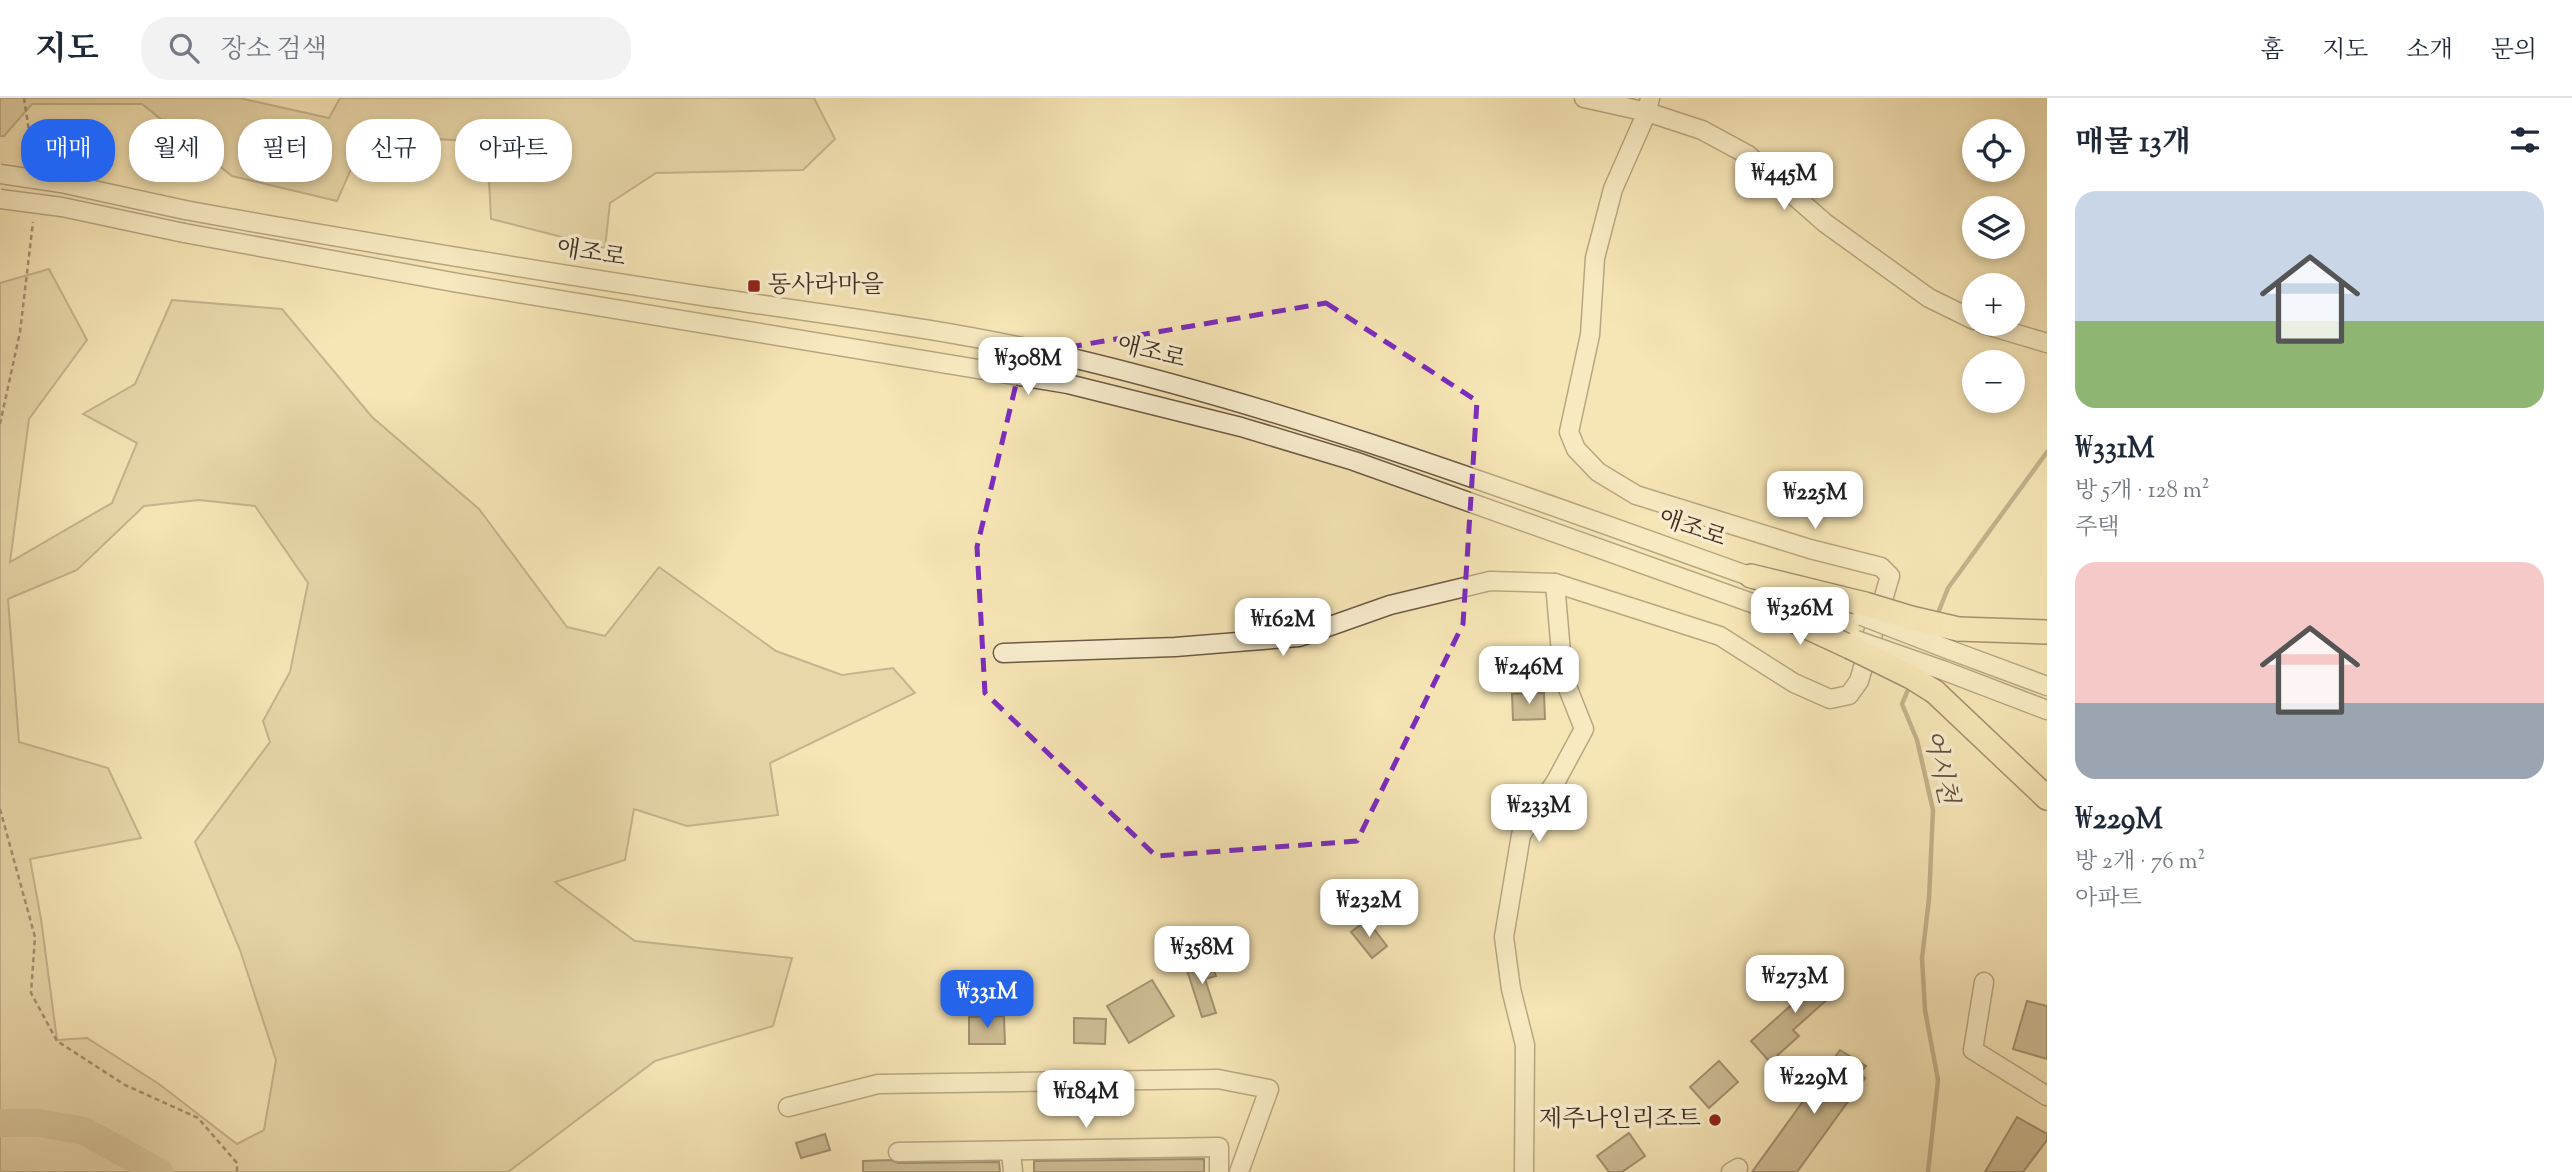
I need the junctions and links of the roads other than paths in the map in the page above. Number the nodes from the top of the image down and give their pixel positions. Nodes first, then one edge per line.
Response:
1 (1584, 98) edge
2 (1648, 105) edge
3 (0, 174) edge
4 (0, 199) edge
5 (1962, 314) edge
6 (2023, 336) edge
7 (2047, 343) edge
8 (1751, 576) joint
9 (1555, 583) junction
10 (1768, 608) joint
11 (2047, 632) edge
12 (1954, 639) junction
13 (1851, 643) junction
14 (1003, 653) dead end
15 (2047, 686) edge
16 (2047, 710) edge
17 (2047, 798) edge
18 (1984, 982) dead end
19 (2047, 1096) edge
20 (788, 1107) dead end
21 (1011, 1151) junction
22 (898, 1152) dead end
23 (1013, 1172) edge
24 (1219, 1172) edge
25 (1239, 1172) edge
26 (1524, 1172) edge

1 - 2 street
2 - 5 street
2 - 9 street
3 - 8 street, 애조로, bridge
4 - 10 street, 애조로, bridge
6 - 7 street
8 - 12 main road, bridge
9 - 14 street
9 - 26 street
10 - 13 main road
11 - 12 main road
12 - 15 street
13 - 16 street, bridge
13 - 17 main road, bridge
18 - 19 street
20 - 25 street
21 - 22 street
21 - 23 street
21 - 24 street

